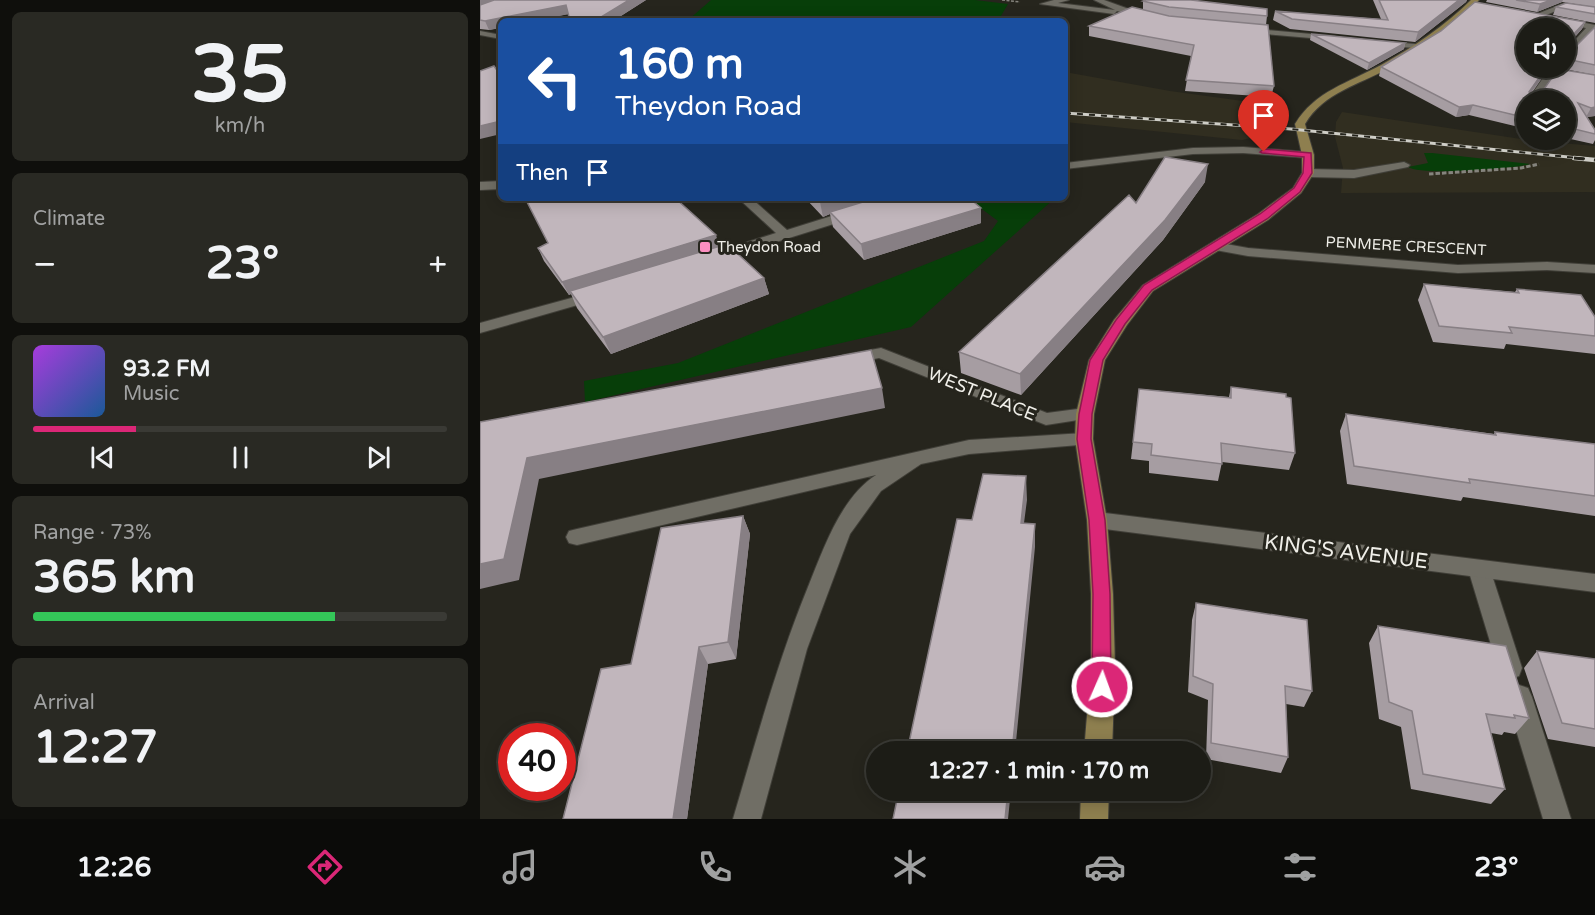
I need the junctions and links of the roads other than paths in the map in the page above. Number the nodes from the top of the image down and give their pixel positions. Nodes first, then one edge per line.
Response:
1 (1065, 0) edge
2 (1098, 0) edge
3 (1475, 3) edge
4 (1595, 11) edge
5 (1128, 13) junction
6 (1157, 19) edge
7 (1593, 27) edge
8 (1233, 28) edge
9 (480, 33) edge
10 (498, 36) edge
11 (1345, 39) edge
12 (1368, 42) edge
13 (1576, 45) edge
14 (1415, 46) junction
15 (1576, 76) edge
16 (1595, 81) edge
17 (1306, 155) junction
18 (1404, 165) dead end
19 (1068, 166) edge
20 (498, 185) edge
21 (480, 186) edge
22 (747, 201) edge
23 (871, 208) edge
24 (784, 234) junction
25 (1215, 246) junction
26 (695, 263) edge
27 (1595, 269) edge
28 (606, 292) edge
29 (480, 328) edge
30 (834, 362) edge
31 (1085, 414) junction
32 (1084, 439) junction
33 (915, 459) junction
34 (1097, 520) junction
35 (577, 537) dead end
36 (1479, 569) junction
37 (1595, 583) edge
38 (1099, 741) edge
39 (1095, 801) edge
40 (747, 819) edge
41 (1094, 819) edge
42 (1557, 819) edge

1 - 5 street
2 - 5 street
3 - 14 street
4 - 7 street
5 - 6 street
7 - 13 street
8 - 11 street
9 - 10 street
12 - 14 street
14 - 17 street
15 - 16 street
17 - 18 street
17 - 19 street
17 - 25 street
20 - 21 street
22 - 24 street
23 - 24 street
24 - 26 street
25 - 27 street, PENMERE CRESCENT
25 - 31 street
28 - 29 street
30 - 31 street, WEST PLACE
31 - 32 street
32 - 33 street
32 - 34 street
33 - 35 street
33 - 40 street
34 - 36 street, KING'S AVENUE
34 - 38 street
36 - 37 street, KING'S AVENUE
36 - 42 street
39 - 41 street

